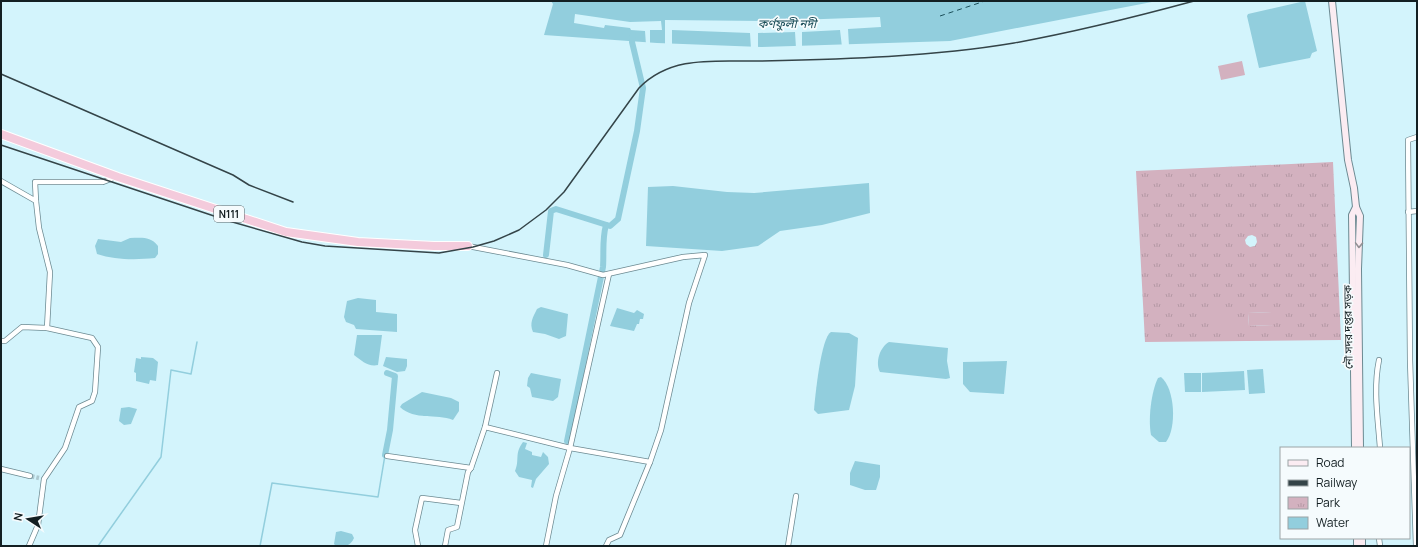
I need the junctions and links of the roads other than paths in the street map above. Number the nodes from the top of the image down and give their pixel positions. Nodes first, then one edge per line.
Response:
1 (1332, 1) edge
2 (1, 134) edge
3 (1417, 137) edge
4 (118, 177) junction
5 (1, 180) edge
6 (36, 201) junction
7 (1356, 207) junction
8 (1417, 211) edge
9 (1408, 212) junction
10 (468, 246) joint
11 (609, 274) junction
12 (47, 328) junction
13 (1, 342) edge
14 (1379, 360) dead end
15 (1410, 360) junction
16 (1417, 360) edge
17 (496, 373) dead end
18 (485, 427) junction
19 (1355, 447) edge
20 (1360, 447) edge
21 (1380, 447) edge
22 (570, 448) junction
23 (387, 456) dead end
24 (650, 462) junction
25 (471, 468) junction
26 (1, 470) edge
27 (30, 476) tunnel mouth
28 (1416, 478) edge
29 (796, 496) dead end
30 (461, 503) junction
31 (29, 546) edge
32 (418, 546) edge
33 (445, 546) edge
34 (546, 546) edge
35 (606, 546) edge
36 (788, 546) edge
37 (1416, 546) edge

1 - 7 main road, নৌ সদর দপ্তর সড়ক
2 - 4 highway, N111
3 - 9 street
4 - 6 street
4 - 10 highway, N111
5 - 6 street
6 - 12 street
7 - 19 main road, নৌ সদর দপ্তর সড়ক
7 -> 20 main road, নৌ সদর দপ্তর সড়ক
8 - 9 street
9 - 15 street
10 - 11 street
11 - 22 street
11 - 24 street
12 - 13 street
12 - 31 street
14 - 21 street
15 - 16 street
15 - 28 street
17 - 18 street
18 - 22 street
18 - 25 street
22 - 24 street
22 - 34 street
23 - 25 street
24 - 35 street
25 - 30 street
26 - 27 street
28 - 37 street
29 - 36 street
30 - 32 street
30 - 33 street

